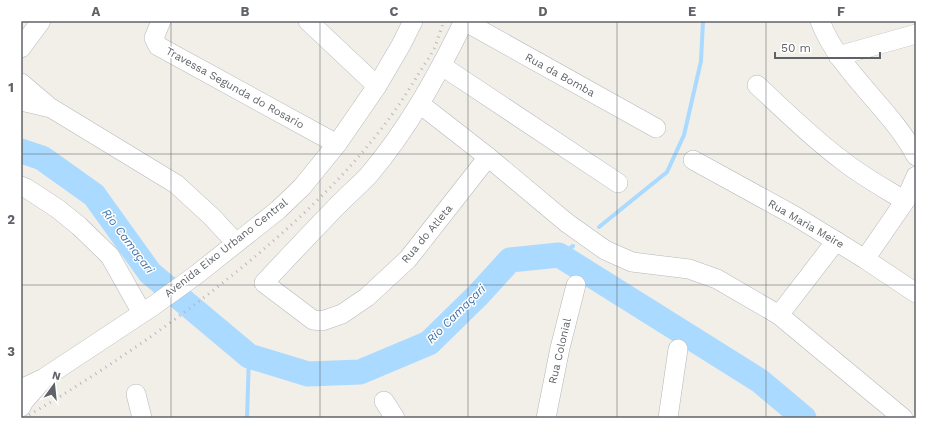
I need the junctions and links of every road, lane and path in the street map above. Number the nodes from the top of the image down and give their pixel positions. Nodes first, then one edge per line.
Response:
1 (41, 21) edge
2 (161, 21) edge
3 (308, 21) edge
4 (412, 21) edge
5 (464, 21) edge
6 (820, 21) edge
7 (916, 34) edge
8 (21, 48) edge
9 (838, 56) junction
10 (442, 66) junction
11 (21, 83) edge
12 (757, 85) dead end
13 (376, 86) junction
14 (21, 101) edge
15 (420, 104) junction
16 (51, 108) junction
17 (656, 128) dead end
18 (337, 144) junction
19 (916, 156) edge
20 (488, 157) junction
21 (693, 160) dead end
22 (916, 176) edge
23 (618, 183) dead end
24 (21, 186) edge
25 (905, 201) junction
26 (836, 241) junction
27 (236, 242) junction
28 (866, 259) junction
29 (576, 285) dead end
30 (916, 293) edge
31 (147, 309) junction
32 (779, 315) junction
33 (678, 348) dead end
34 (44, 378) junction
35 (21, 389) edge
36 (136, 394) dead end
37 (21, 407) edge
38 (142, 418) edge
39 (546, 418) edge
40 (668, 418) edge
41 (903, 418) edge

1 - 8 street
2 - 18 street, Travessa Segunda do Rosario
3 - 13 street
4 - 13 street
5 - 10 street
5 - 17 street, Rua da Bomba
6 - 9 street
7 - 9 street
9 - 19 street
10 - 15 street
10 - 23 street
11 - 16 street
12 - 25 street
13 - 18 street, Avenida Eixo Urbano Central
14 - 16 street
15 - 20 street
15 - 20 street, Rua do Atleta
16 - 27 street
18 - 27 street, Avenida Eixo Urbano Central
20 - 32 street
21 - 26 street, Rua Maria Meire
22 - 25 street
24 - 31 street
25 - 28 street
26 - 28 street, Rua Maria Meire
26 - 32 street
27 - 31 street, Avenida Eixo Urbano Central
28 - 30 street, Rua Maria Meire
29 - 39 street, Rua Colonial
31 - 34 street, Avenida Eixo Urbano Central
32 - 41 street
33 - 40 street
34 - 35 street, Avenida Eixo Urbano Central
34 - 37 street, Avenida Eixo Urbano Central
36 - 38 street

